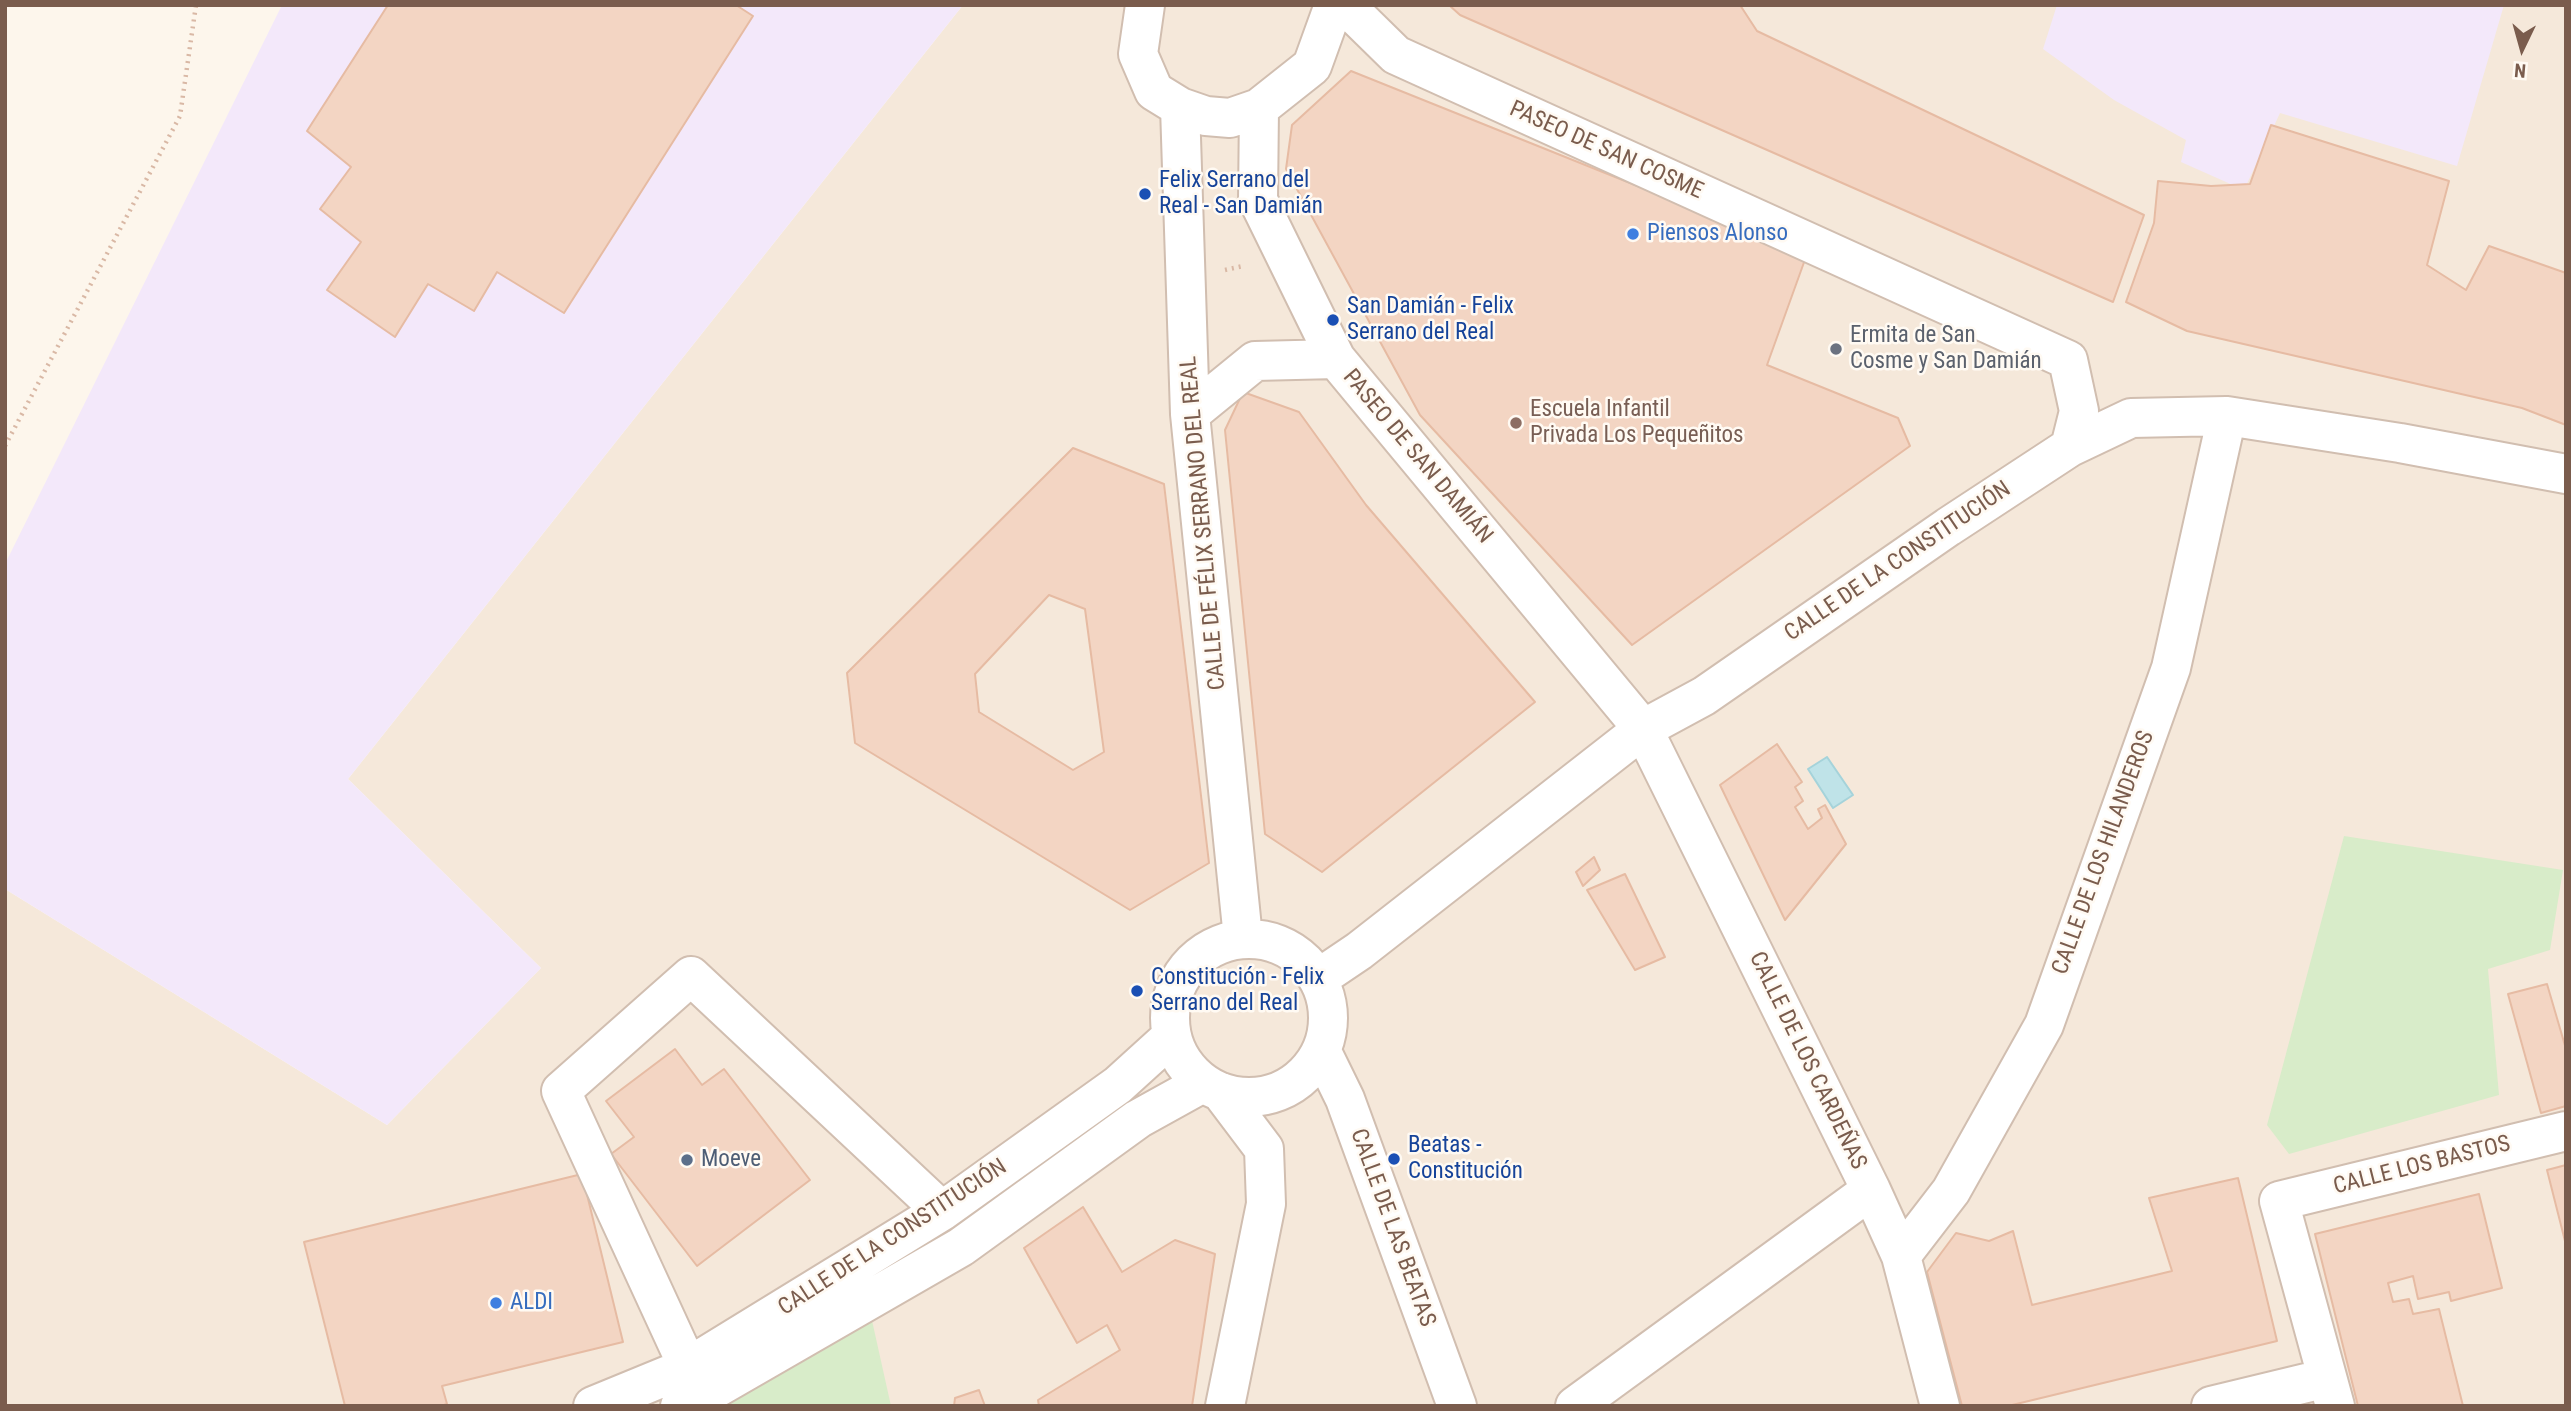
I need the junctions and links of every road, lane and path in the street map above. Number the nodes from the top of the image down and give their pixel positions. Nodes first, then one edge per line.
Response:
1 (196, 5) edge
2 (1145, 5) edge
3 (1334, 5) edge
4 (1345, 5) edge
5 (1180, 107) junction
6 (1259, 108) junction
7 (1281, 247) junction
8 (1186, 272) junction
9 (1336, 359) junction
10 (1190, 414) junction
11 (2227, 416) junction
12 (5, 446) edge
13 (2070, 447) junction
14 (2566, 474) edge
15 (1643, 729) junction
16 (1243, 938) junction
17 (1319, 978) junction
18 (1172, 1036) junction
19 (1322, 1052) junction
20 (1212, 1088) junction
21 (2566, 1131) edge
22 (1871, 1190) junction
23 (942, 1211) junction
24 (1900, 1256) junction
25 (688, 1367) junction
26 (2331, 1392) edge
27 (593, 1406) edge
28 (680, 1406) edge
29 (1225, 1406) edge
30 (1457, 1406) edge
31 (1576, 1406) edge
32 (1940, 1406) edge
33 (2211, 1406) edge

1 - 12 path
2 - 5 street
3 - 6 street
4 - 13 street, PASEO DE SAN COSME
5 - 6 street
5 - 8 street, CALLE DE FÉLIX SERRANO DEL REAL
6 - 7 street, PASEO DE SAN DAMIÁN
7 - 8 path
7 - 9 street, PASEO DE SAN DAMIÁN
8 - 10 street, CALLE DE FÉLIX SERRANO DEL REAL
9 - 10 street
9 - 15 street, PASEO DE SAN DAMIÁN
10 - 16 street, CALLE DE FÉLIX SERRANO DEL REAL
11 - 13 street, CALLE DE LA CONSTITUCIÓN
11 - 14 street, CALLE DE LA CONSTITUCIÓN
11 - 24 street, CALLE DE LOS HILANDEROS
13 - 15 street, CALLE DE LA CONSTITUCIÓN
15 - 17 street, CALLE DE LA CONSTITUCIÓN
15 - 22 street, CALLE DE LOS CARDEÑAS
16 - 17 street
16 - 18 street
17 - 19 street
18 - 20 street
18 - 23 street, CALLE DE LA CONSTITUCIÓN
19 - 20 street
19 - 30 street, CALLE DE LAS BEATAS
20 - 28 street, CALLE DE LA CONSTITUCIÓN
20 - 29 street
21 - 26 street, CALLE LOS BASTOS
22 - 24 street, CALLE DE LOS CARDEÑAS
22 - 31 street
23 - 25 street, CALLE DE LA CONSTITUCIÓN
23 - 25 street
24 - 32 street, CALLE DE LOS CARDEÑAS
25 - 27 street, CALLE DE LA CONSTITUCIÓN
26 - 33 street

